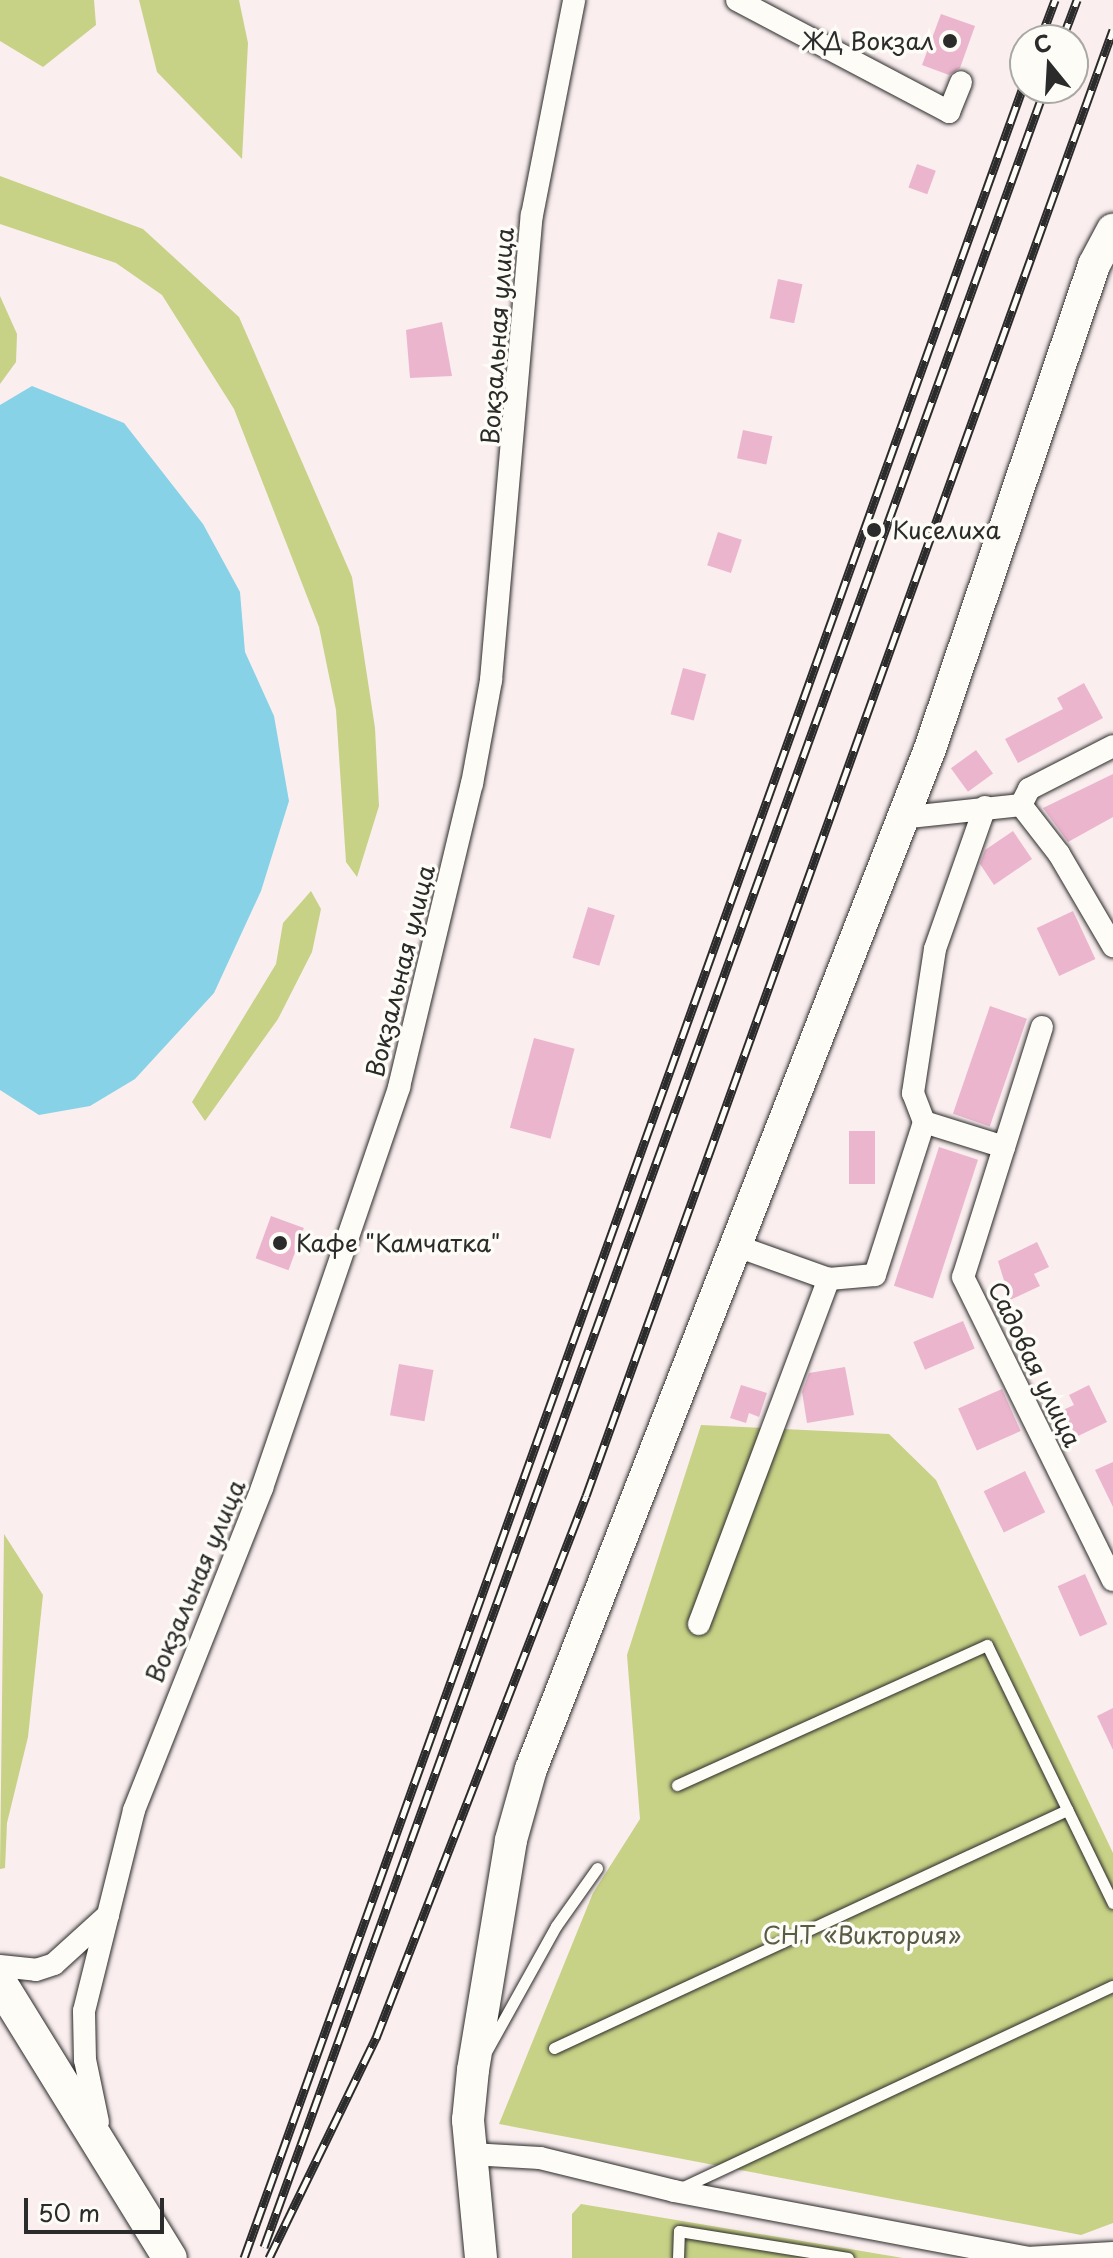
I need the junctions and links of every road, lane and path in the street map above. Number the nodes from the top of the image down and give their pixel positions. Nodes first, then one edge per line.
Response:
1 (574, 0) edge
2 (737, 0) edge
3 (961, 82) dead end
4 (1113, 230) edge
5 (1113, 746) edge
6 (1021, 805) junction
7 (985, 807) junction
8 (900, 818) junction
9 (1113, 946) edge
10 (1042, 1027) dead end
11 (924, 1122) junction
12 (1004, 1147) junction
13 (734, 1245) junction
14 (829, 1279) junction
15 (1113, 1580) edge
16 (699, 1624) dead end
17 (677, 1785) dead end
18 (1067, 1810) junction
19 (597, 1868) dead end
20 (1113, 1903) edge
21 (108, 1914) junction
22 (0, 1966) edge
23 (0, 1983) edge
24 (1113, 1986) edge
25 (554, 2048) dead end
26 (473, 2070) junction
27 (471, 2154) junction
28 (111, 2157) junction
29 (674, 2191) junction
30 (166, 2251) edge
31 (1113, 2253) edge
32 (481, 2258) edge
33 (678, 2258) edge
34 (848, 2258) edge
35 (1027, 2258) edge

1 - 21 street, Вокзальная улица
2 - 3 street
4 - 8 street
5 - 6 street
6 - 7 street
6 - 9 street
7 - 8 street
7 - 11 street
8 - 13 street
10 - 12 street, Садовая улица
11 - 12 street
11 - 14 street
12 - 15 street, Садовая улица
13 - 14 street
13 - 26 street
14 - 16 street
17 - 18 lane
18 - 20 lane
18 - 25 lane
19 - 26 lane
21 - 22 street
21 - 28 street, Вокзальная улица
23 - 28 main road
24 - 29 lane
26 - 27 street
27 - 29 street
27 - 32 street
28 - 30 main road
29 - 35 street
31 - 35 street
33 - 34 lane

